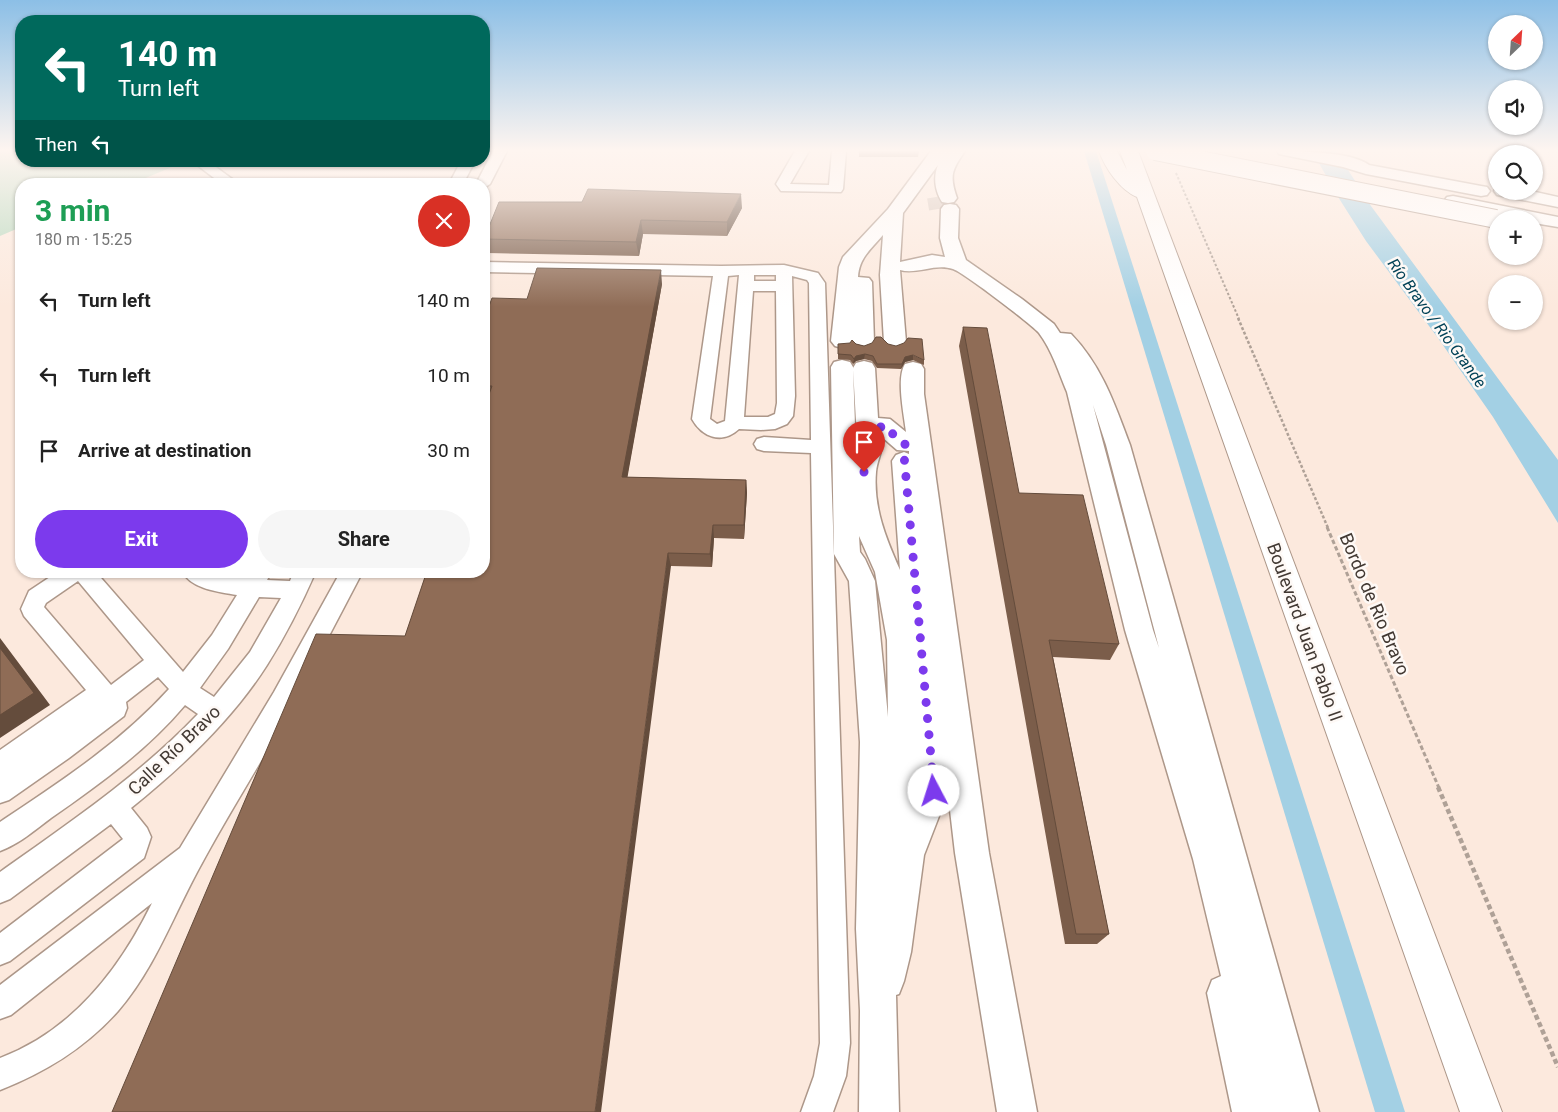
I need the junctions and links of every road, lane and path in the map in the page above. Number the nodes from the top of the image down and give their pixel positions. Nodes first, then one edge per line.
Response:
1 (901, 203) edge
2 (944, 203) tunnel mouth
3 (1148, 203) edge
4 (1188, 203) edge
5 (1415, 203) edge
6 (1439, 203) edge
7 (1542, 203) edge
8 (1558, 206) edge
9 (894, 213) junction
10 (1488, 217) edge
11 (1549, 226) edge
12 (959, 264) junction
13 (906, 266) junction
14 (490, 270) edge
15 (721, 271) junction
16 (746, 278) junction
17 (784, 278) junction
18 (1047, 329) junction
19 (879, 355) junction
20 (734, 422) junction
21 (877, 434) junction
22 (764, 444) dead end
23 (905, 444) junction
24 (821, 446) junction
25 (66, 578) edge
26 (88, 578) edge
27 (204, 578) edge
28 (348, 578) edge
29 (257, 579) edge
30 (301, 580) edge
31 (160, 662) junction
32 (184, 690) junction
33 (106, 696) junction
34 (214, 712) junction
35 (0, 765) edge
36 (0, 791) edge
37 (934, 791) junction
38 (114, 806) junction
39 (0, 838) edge
40 (972, 853) junction
41 (190, 856) junction
42 (907, 857) junction
43 (0, 889) edge
44 (1224, 920) junction
45 (0, 951) edge
46 (1224, 991) junction
47 (0, 1004) edge
48 (879, 1011) junction
49 (1558, 1067) edge
50 (0, 1075) edge
51 (817, 1112) edge
52 (879, 1112) edge
53 (1018, 1112) edge
54 (1234, 1112) edge
55 (1252, 1112) edge
56 (1273, 1112) edge
57 (1299, 1112) edge
58 (1481, 1112) edge

1 - 9 main road
2 - 12 main road
3 - 58 highway, Boulevard Juan Pablo II
4 - 49 path, Bordo de Rio Bravo
5 - 10 main road, bridge
6 - 11 main road
7 - 8 main road
9 - 13 main road
9 - 19 main road
9 - 19 main road
12 - 13 main road
12 - 18 main road
13 - 19 main road
14 - 15 street
15 - 16 street
15 - 20 street
16 - 17 street
16 - 20 street
17 - 20 street
17 - 24 street
18 - 44 main road
18 - 57 main road
19 - 21 main road
19 - 23 main road
19 - 40 main road
19 - 48 main road
21 - 23 main road
21 - 42 main road
22 - 24 street
23 - 37 main road
24 - 51 street
25 - 33 street
26 - 31 street
27 - 29 street
28 - 41 street
29 - 30 street
29 - 32 street, Calle Río Bravo
30 - 34 street, Calle Río Bravo
31 - 32 street
31 - 33 street
32 - 34 street
32 - 39 street, Calle Río Bravo
33 - 35 street
33 - 36 street
34 - 38 street, Calle Río Bravo
37 - 40 main road
37 - 42 main road
38 - 43 street, Calle Río Bravo
38 - 45 street
40 - 53 main road
41 - 47 street
41 - 50 street
42 - 48 main road
44 - 46 main road
44 - 56 main road
46 - 54 main road
46 - 55 main road
48 - 52 main road

